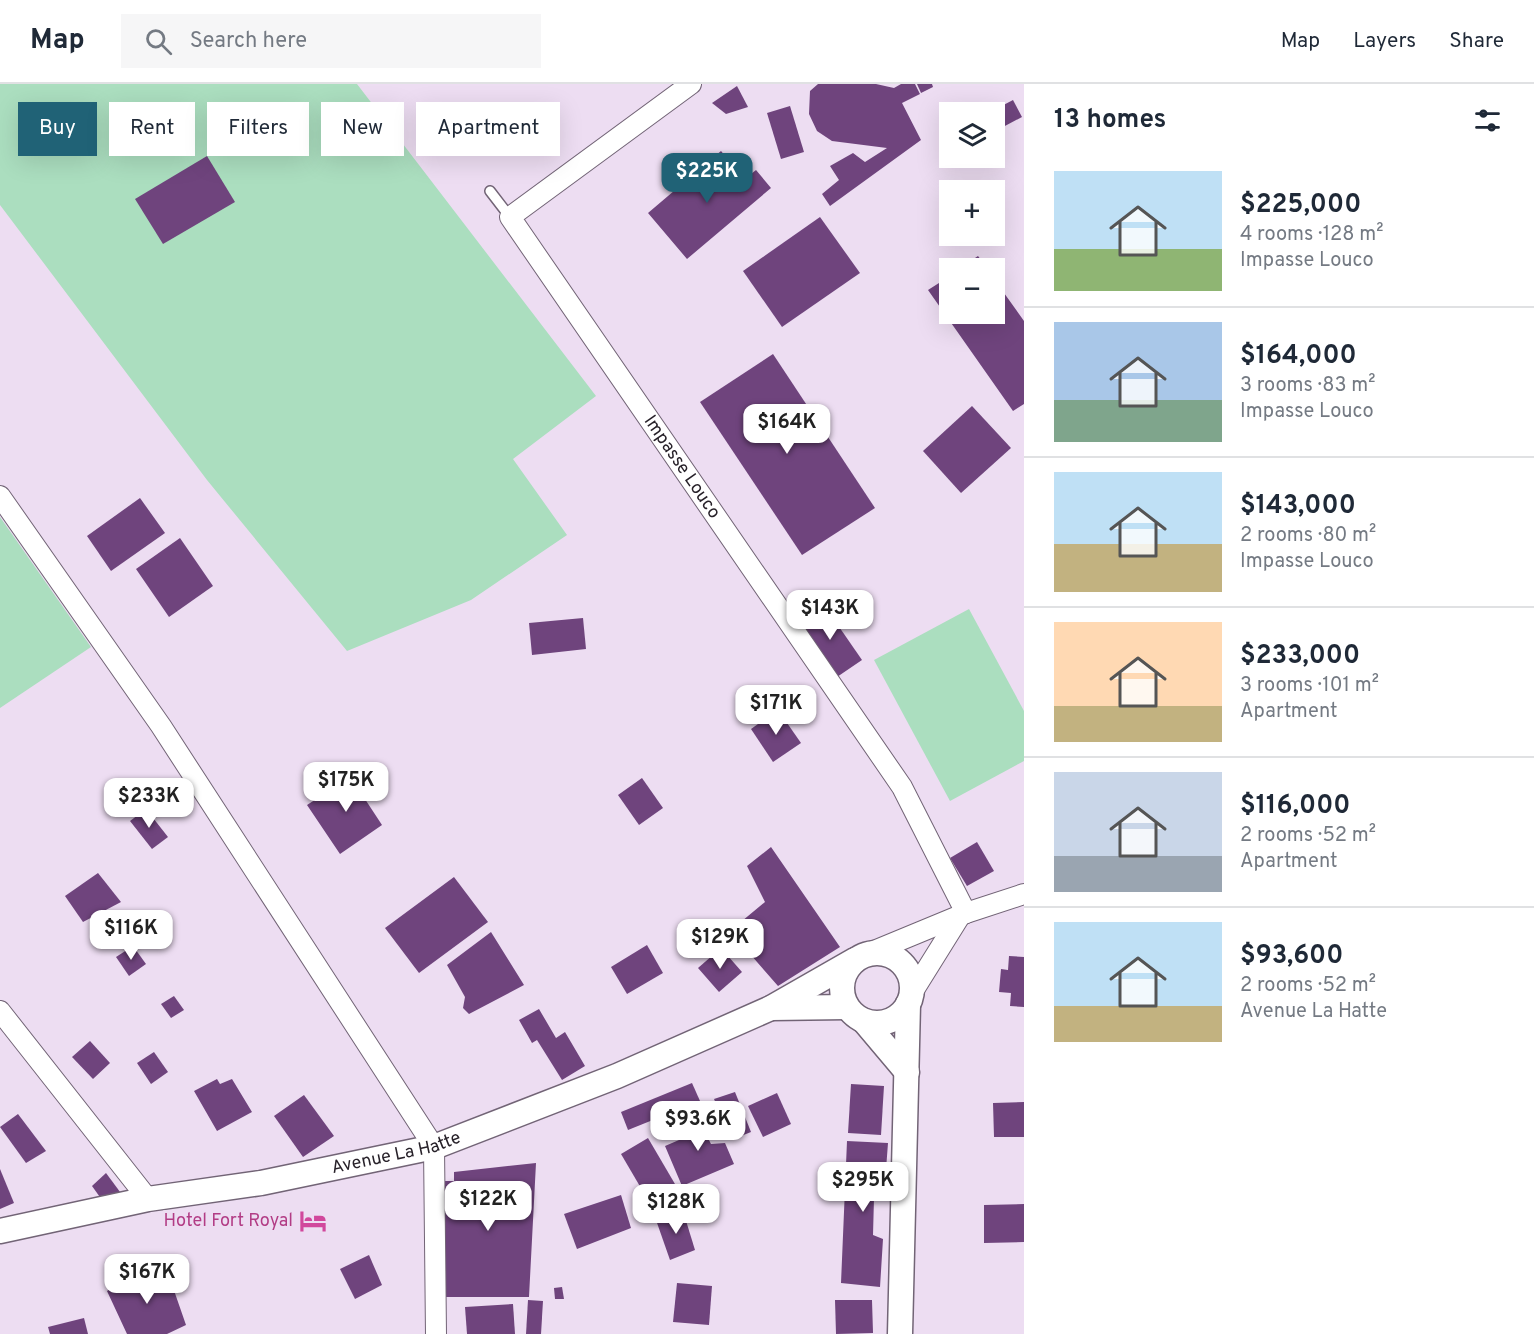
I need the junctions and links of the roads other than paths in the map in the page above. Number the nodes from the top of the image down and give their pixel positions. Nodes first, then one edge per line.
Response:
1 (691, 84) edge
2 (490, 191) dead end
3 (510, 217) junction
4 (0, 495) edge
5 (1024, 894) edge
6 (963, 914) junction
7 (859, 958) junction
8 (910, 999) junction
9 (771, 1008) junction
10 (0, 1011) edge
11 (856, 1014) junction
12 (907, 1072) junction
13 (434, 1147) junction
14 (148, 1199) junction
15 (0, 1231) edge
16 (435, 1334) edge
17 (900, 1334) edge

1 - 3 street
2 - 3 lane
3 - 6 street, Impasse Louco
4 - 13 street
5 - 6 street
6 - 7 street
6 - 8 street
7 - 8 street
7 - 9 street, Avenue La Hatte
7 - 11 street
8 - 11 street
8 - 12 street
9 - 11 street, Avenue La Hatte
9 - 13 street, Avenue La Hatte
10 - 14 street
11 - 12 street
12 - 17 street
13 - 14 street, Avenue La Hatte
13 - 16 street
14 - 15 street, Avenue La Hatte

